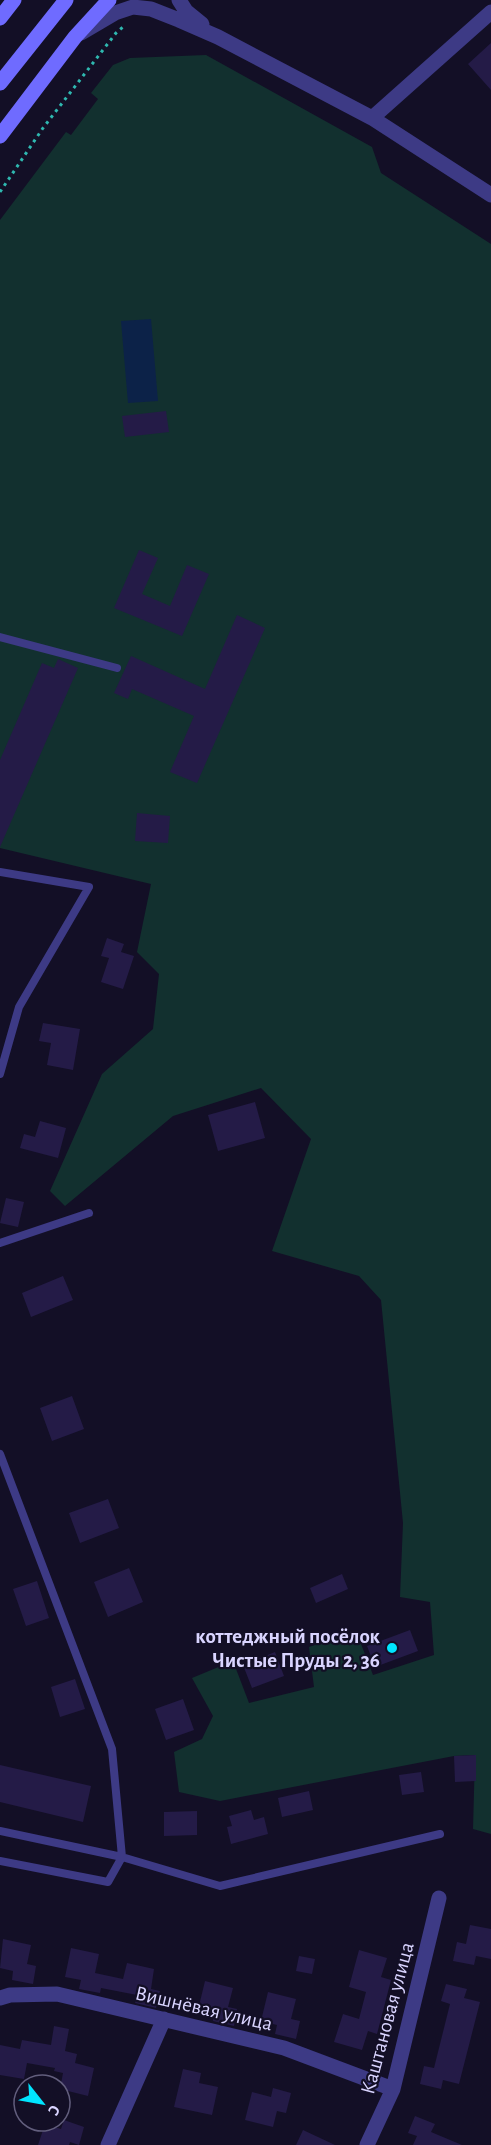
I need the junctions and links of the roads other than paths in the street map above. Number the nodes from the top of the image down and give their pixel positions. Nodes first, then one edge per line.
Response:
1 (14, 0) edge
2 (66, 0) edge
3 (109, 0) edge
4 (180, 0) edge
5 (491, 12) edge
6 (0, 18) edge
7 (75, 37) junction
8 (218, 37) junction
9 (0, 83) edge
10 (372, 118) junction
11 (0, 136) edge
12 (491, 195) edge
13 (0, 637) edge
14 (117, 668) dead end
15 (0, 872) edge
16 (0, 1074) edge
17 (90, 1213) dead end
18 (0, 1243) edge
19 (0, 1454) edge
20 (0, 1831) edge
21 (440, 1834) dead end
22 (122, 1857) junction
23 (0, 1861) edge
24 (439, 1898) dead end
25 (0, 1998) edge
26 (164, 2019) junction
27 (393, 2089) junction
28 (108, 2145) edge
29 (367, 2145) edge

1 - 6 main road
2 - 9 main road
3 - 7 main road
4 - 8 street
5 - 10 street
7 - 8 street
7 - 11 main road
8 - 10 street
10 - 12 street
13 - 14 lane
15 - 16 lane
17 - 18 lane
19 - 22 lane
20 - 22 lane
21 - 22 lane
22 - 23 lane
24 - 27 street, Каштановая улица
25 - 26 street, Вишнёвая улица
26 - 27 street, Вишнёвая улица
26 - 28 street
27 - 29 street, Каштановая улица

